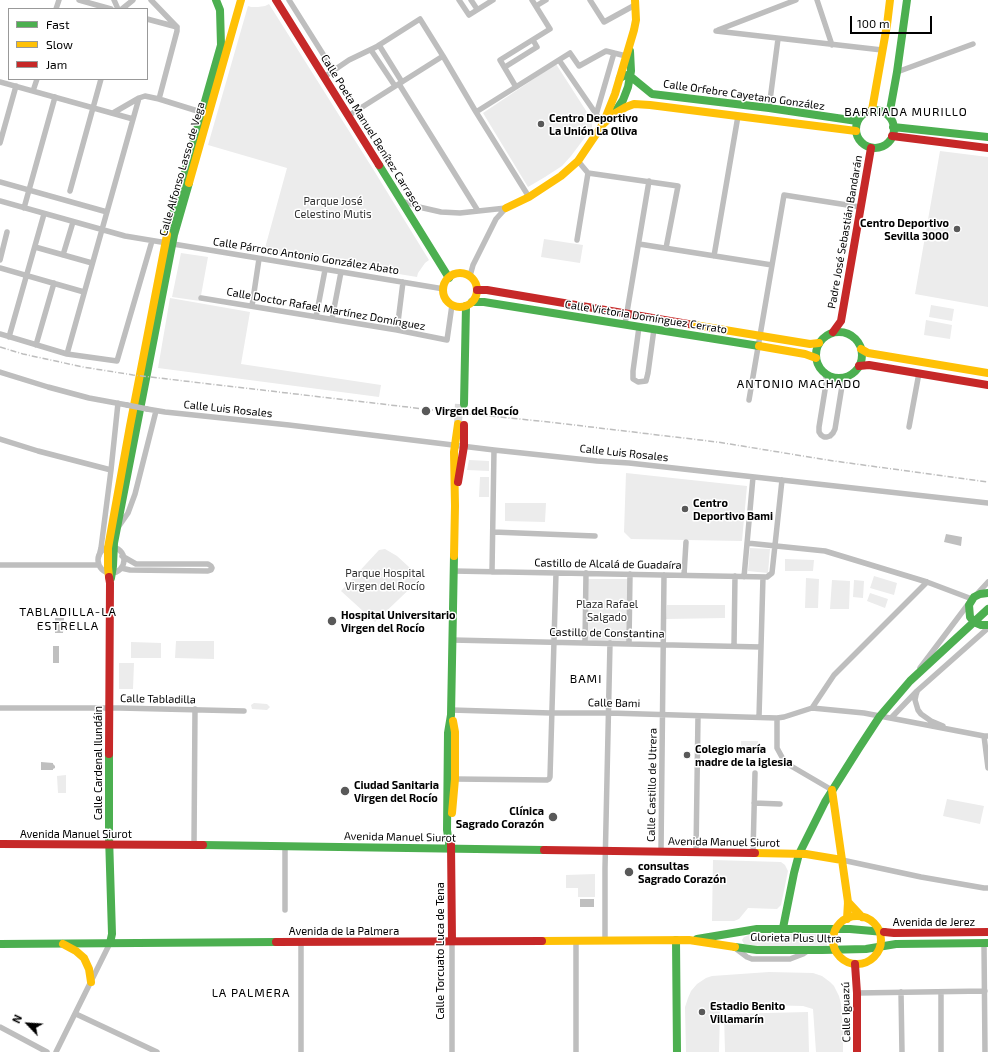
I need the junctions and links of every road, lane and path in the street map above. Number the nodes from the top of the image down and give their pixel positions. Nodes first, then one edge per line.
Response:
1 (79, 0) edge
2 (133, 0) edge
3 (151, 0) edge
4 (216, 0) edge
5 (241, 0) edge
6 (276, 0) edge
7 (289, 0) edge
8 (459, 0) edge
9 (471, 0) edge
10 (493, 0) edge
11 (532, 0) edge
12 (546, 0) edge
13 (590, 0) edge
14 (796, 0) edge
15 (817, 0) edge
16 (890, 0) edge
17 (907, 0) edge
18 (635, 2) edge
19 (536, 6) junction
20 (107, 8) edge
21 (123, 8) edge
22 (477, 9) junction
23 (148, 19) edge
24 (177, 27) junction
25 (778, 39) junction
26 (533, 40) junction
27 (973, 44) dead end
28 (379, 45) junction
29 (629, 45) junction
30 (832, 45) junction
31 (371, 50) junction
32 (882, 50) junction
33 (614, 53) junction
34 (443, 56) junction
35 (626, 56) junction
36 (559, 60) junction
37 (505, 67) junction
38 (333, 70) junction
39 (897, 72) junction
40 (630, 76) junction
41 (324, 77) junction
42 (620, 78) junction
43 (37, 80) edge
44 (101, 80) edge
45 (0, 82) edge
46 (399, 84) junction
47 (16, 86) junction
48 (516, 87) junction
49 (33, 91) junction
50 (615, 94) junction
51 (55, 97) junction
52 (139, 98) junction
53 (159, 99) junction
54 (623, 100) junction
55 (634, 104) junction
56 (739, 105) junction
57 (748, 106) junction
58 (94, 108) junction
59 (769, 108) junction
60 (872, 110) junction
61 (476, 112) junction
62 (113, 113) junction
63 (205, 113) junction
64 (596, 114) junction
65 (614, 114) junction
66 (348, 116) junction
67 (736, 116) junction
68 (889, 116) junction
69 (750, 117) junction
70 (133, 119) junction
71 (857, 121) junction
72 (603, 124) junction
73 (893, 127) junction
74 (856, 131) junction
75 (892, 136) junction
76 (988, 137) edge
77 (0, 143) edge
78 (871, 148) junction
79 (988, 148) edge
80 (578, 161) junction
81 (588, 173) junction
82 (649, 181) junction
83 (0, 182) edge
84 (29, 190) junction
85 (70, 191) dead end
86 (529, 197) junction
87 (0, 201) edge
88 (402, 201) junction
89 (860, 207) junction
90 (24, 208) junction
91 (506, 208) junction
92 (478, 211) junction
93 (107, 212) junction
94 (44, 214) junction
95 (72, 222) junction
96 (101, 230) junction
97 (8, 232) dead end
98 (577, 240) dead end
99 (152, 241) junction
100 (169, 244) junction
101 (639, 244) junction
102 (35, 247) junction
103 (666, 248) junction
104 (63, 255) junction
105 (714, 256) junction
106 (259, 259) junction
107 (0, 260) edge
108 (92, 263) junction
109 (772, 266) junction
110 (0, 268) edge
111 (325, 270) junction
112 (341, 272) junction
113 (26, 275) junction
114 (470, 276) junction
115 (449, 278) junction
116 (403, 282) junction
117 (54, 283) junction
118 (444, 288) junction
119 (477, 290) junction
120 (84, 292) junction
121 (201, 298) dead end
122 (463, 305) junction
123 (252, 306) junction
124 (627, 312) junction
125 (316, 317) junction
126 (332, 319) junction
127 (841, 321) junction
128 (624, 324) junction
129 (639, 327) junction
130 (654, 329) junction
131 (397, 330) junction
132 (834, 332) junction
133 (0, 334) edge
134 (848, 334) junction
135 (760, 335) junction
136 (9, 337) junction
137 (819, 344) junction
138 (36, 345) junction
139 (758, 346) junction
140 (861, 349) junction
141 (67, 354) junction
142 (816, 358) junction
143 (859, 366) junction
144 (0, 372) edge
145 (824, 373) junction
146 (919, 373) junction
147 (988, 373) edge
148 (845, 377) junction
149 (988, 384) edge
150 (749, 400) dead end
151 (118, 403) junction
152 (461, 404) tunnel mouth
153 (156, 411) junction
154 (461, 424) tunnel mouth
155 (133, 426) junction
156 (909, 427) dead end
157 (0, 439) edge
158 (459, 446) junction
159 (494, 450) junction
160 (111, 470) junction
161 (753, 477) junction
162 (782, 480) junction
163 (988, 503) edge
164 (117, 528) junction
165 (492, 532) junction
166 (595, 536) dead end
167 (686, 542) dead end
168 (747, 543) junction
169 (775, 546) junction
170 (110, 548) junction
171 (99, 556) junction
172 (122, 556) junction
173 (198, 564) junction
174 (0, 565) edge
175 (99, 565) junction
176 (120, 568) junction
177 (198, 571) junction
178 (454, 571) junction
179 (492, 572) junction
180 (556, 572) junction
181 (110, 573) junction
182 (586, 573) junction
183 (630, 574) junction
184 (664, 575) junction
185 (684, 575) junction
186 (736, 576) junction
187 (744, 577) junction
188 (763, 577) junction
189 (927, 582) junction
190 (988, 582) edge
191 (988, 593) edge
192 (972, 599) junction
193 (988, 609) edge
194 (974, 622) junction
195 (988, 627) edge
196 (452, 640) junction
197 (554, 642) junction
198 (585, 643) junction
199 (610, 644) junction
200 (629, 644) junction
201 (664, 645) junction
202 (734, 646) junction
203 (761, 647) junction
204 (910, 681) junction
205 (917, 691) junction
206 (0, 708) edge
207 (109, 708) junction
208 (812, 708) junction
209 (195, 709) junction
210 (244, 711) dead end
211 (451, 713) junction
212 (551, 713) junction
213 (609, 713) junction
214 (662, 714) junction
215 (698, 716) junction
216 (880, 716) junction
217 (760, 717) junction
218 (777, 718) junction
219 (891, 718) junction
220 (957, 731) junction
221 (986, 736) edge
222 (988, 768) edge
223 (755, 773) dead end
224 (455, 779) junction
225 (832, 790) junction
226 (754, 803) junction
227 (780, 804) dead end
228 (0, 844) edge
229 (109, 844) junction
230 (194, 846) junction
231 (285, 847) junction
232 (450, 849) junction
233 (605, 852) junction
234 (661, 852) junction
235 (696, 852) junction
236 (753, 853) junction
237 (800, 854) junction
238 (842, 860) junction
239 (988, 888) edge
240 (848, 902) junction
241 (285, 910) dead end
242 (862, 917) junction
243 (847, 918) junction
244 (783, 928) junction
245 (836, 929) junction
246 (880, 932) junction
247 (988, 932) edge
248 (676, 940) junction
249 (688, 940) junction
250 (452, 941) junction
251 (576, 941) junction
252 (605, 941) junction
253 (301, 942) junction
254 (110, 943) junction
255 (986, 943) edge
256 (0, 944) edge
257 (62, 944) junction
258 (881, 947) junction
259 (835, 950) junction
260 (858, 967) junction
261 (91, 982) junction
262 (985, 991) junction
263 (901, 992) junction
264 (941, 992) junction
265 (857, 993) junction
266 (76, 1014) junction
267 (0, 1027) edge
268 (47, 1052) edge
269 (56, 1052) edge
270 (157, 1052) edge
271 (301, 1052) edge
272 (452, 1052) edge
273 (576, 1052) edge
274 (677, 1052) edge
275 (858, 1052) edge
276 (902, 1052) edge
277 (941, 1052) edge
278 (985, 1052) edge

1 - 20 street
2 - 21 street
3 - 24 street
4 - 63 main road, Calle Alfonso Lasso de Vega
5 - 63 main road, Calle Alfonso Lasso de Vega
6 - 41 main road, Calle Poeta Manuel Benítez Carrasco
7 - 38 street
8 - 22 street
9 - 22 street
10 - 22 street
11 - 19 street
12 - 19 street
13 - 18 street
14 - 25 street
15 - 30 street
16 - 32 main road
17 - 39 main road
18 - 29 main road
19 - 26 street
23 - 24 street
24 - 53 street
25 - 30 street
25 - 59 street
26 - 37 street
26 - 37 street
27 - 39 street
28 - 31 street
28 - 34 street
28 - 46 street
29 - 35 main road
29 - 40 main road
30 - 32 street
31 - 38 street
31 - 46 street
32 - 60 main road
33 - 35 street
33 - 36 street
33 - 64 street
34 - 46 street
34 - 61 street
35 - 42 main road
36 - 48 street
36 - 64 street
37 - 48 street
38 - 41 street
39 - 68 main road
40 - 42 main road
40 - 54 main road
40 - 56 main road, Calle Orfebre Cayetano González
41 - 66 main road, Calle Poeta Manuel Benítez Carrasco
42 - 50 main road
43 - 49 street
44 - 58 street
45 - 47 street
46 - 66 street
46 - 92 street
47 - 49 street
47 - 77 street
48 - 61 street
49 - 51 street
50 - 54 main road
50 - 72 main road
51 - 58 street
51 - 84 street
52 - 53 street
52 - 62 street
52 - 70 street
53 - 63 street
54 - 55 main road
54 - 65 main road
55 - 65 main road
55 - 67 main road, Calle Orfebre Cayetano González
56 - 57 main road, Calle Orfebre Cayetano González
56 - 67 main road
57 - 59 main road, Calle Orfebre Cayetano González
57 - 69 main road
58 - 62 street
58 - 85 street
59 - 71 main road, Calle Orfebre Cayetano González
60 - 68 main road
60 - 71 main road
61 - 86 street
62 - 70 street
63 - 100 main road, Calle Alfonso Lasso de Vega
64 - 72 street
65 - 72 main road
66 - 88 main road, Calle Poeta Manuel Benítez Carrasco
67 - 69 main road, Calle Orfebre Cayetano González
67 - 105 street
68 - 73 main road
69 - 74 main road, Calle Orfebre Cayetano González
70 - 93 street
71 - 74 main road
72 - 80 main road
73 - 75 main road
73 - 76 main road
74 - 78 main road
75 - 78 main road
75 - 79 main road
78 - 89 main road, Padre José Sebastián Bandarán
80 - 81 street
80 - 86 main road
81 - 82 street
81 - 98 street
82 - 101 street
82 - 103 street
83 - 84 street
84 - 90 street
84 - 93 street
86 - 91 main road
87 - 90 street, Calle Párroco Antonio González Abato
88 - 92 street
88 - 115 main road, Calle Poeta Manuel Benítez Carrasco
89 - 109 street
89 - 127 main road, Padre José Sebastián Bandarán
90 - 94 street, Calle Párroco Antonio González Abato
91 - 92 street
91 - 114 street
93 - 96 street
94 - 95 street, Calle Párroco Antonio González Abato
94 - 102 street
95 - 96 street, Calle Párroco Antonio González Abato
95 - 104 street
96 - 99 street, Calle Párroco Antonio González Abato
96 - 108 street
97 - 107 street
99 - 100 street, Calle Párroco Antonio González Abato
99 - 141 street
100 - 106 street, Calle Párroco Antonio González Abato
100 - 155 main road, Calle Alfonso Lasso de Vega
101 - 103 street
101 - 124 street
102 - 104 street
102 - 113 street
103 - 105 street
104 - 108 street
105 - 109 street
106 - 111 street, Calle Párroco Antonio González Abato
106 - 123 street
108 - 120 street
109 - 135 street
110 - 113 street
111 - 112 street, Calle Párroco Antonio González Abato
111 - 125 street
112 - 116 street, Calle Párroco Antonio González Abato
112 - 126 street
113 - 117 street
113 - 136 street
114 - 115 main road
114 - 119 main road
115 - 118 main road
116 - 118 street, Calle Párroco Antonio González Abato
116 - 131 street
117 - 120 street
117 - 138 street
118 - 122 main road
119 - 122 main road
119 - 124 main road, Calle Victoria Domínguez Cerrato
120 - 141 street
121 - 123 street, Calle Doctor Rafael Martínez Domínguez
122 - 128 main road, Calle Victoria Domínguez Cerrato
122 - 131 street, Calle Doctor Rafael Martínez Domínguez
122 - 152 main road
123 - 125 street, Calle Doctor Rafael Martínez Domínguez
124 - 128 street
124 - 135 main road, Calle Victoria Domínguez Cerrato
125 - 126 street, Calle Doctor Rafael Martínez Domínguez
126 - 131 street, Calle Doctor Rafael Martínez Domínguez
127 - 132 main road, Padre José Sebastián Bandarán
127 - 134 main road, Padre José Sebastián Bandarán
128 - 129 main road, Calle Victoria Domínguez Cerrato
129 - 130 main road, Calle Victoria Domínguez Cerrato
129 - 130 street
130 - 139 main road, Calle Victoria Domínguez Cerrato
132 - 134 main road
132 - 137 main road
133 - 136 street
134 - 140 main road
135 - 137 main road, Calle Victoria Domínguez Cerrato
135 - 139 street
136 - 138 street
137 - 142 main road
138 - 141 street
139 - 142 main road, Calle Victoria Domínguez Cerrato
139 - 150 street
140 - 143 main road
140 - 147 main road
142 - 145 main road
143 - 146 main road
143 - 148 main road
144 - 151 street, Calle Luis Rosales
145 - 148 main road
145 - 148 street
146 - 149 main road
146 - 156 street
151 - 153 street, Calle Luis Rosales, bridge
151 - 160 street
153 - 158 street, Calle Luis Rosales
153 - 164 street, Calle Cardenal Ilundáin
154 - 158 main road, Calle Torcuato Luca de Tena
155 - 164 main road, Calle Cardenal Ilundáin
155 - 170 main road, Calle Cardenal Ilundáin
157 - 160 street
158 - 159 street, Calle Luis Rosales
158 - 178 main road, Calle Torcuato Luca de Tena
159 - 161 street, Calle Luis Rosales
159 - 165 street
160 - 171 street
161 - 162 street, Calle Luis Rosales
161 - 168 street
162 - 163 street, Calle Luis Rosales
162 - 169 street
164 - 170 main road, Calle Cardenal Ilundáin
165 - 166 street
165 - 179 street
167 - 185 street
168 - 169 street
168 - 187 street
169 - 188 street
169 - 189 street
170 - 171 street
170 - 172 street
170 - 181 main road, Calle Cardenal Ilundáin
171 - 175 street
172 - 173 street
172 - 176 street
173 - 177 street
173 - 177 street
174 - 175 street
175 - 181 street
176 - 177 street
176 - 181 street
178 - 179 street, Castillo de Alcalá de Guadaíra
178 - 196 main road, Calle Torcuato Luca de Tena
179 - 180 street, Castillo de Alcalá de Guadaíra
180 - 182 street, Castillo de Alcalá de Guadaíra
180 - 197 street
181 - 207 main road, Calle Cardenal Ilundáin
182 - 183 street, Castillo de Alcalá de Guadaíra
182 - 198 street
183 - 184 street, Castillo de Alcalá de Guadaíra
183 - 200 street
184 - 185 street, Castillo de Alcalá de Guadaíra
184 - 201 street, Calle Castillo de Utrera
185 - 186 street, Castillo de Alcalá de Guadaíra
186 - 187 street, Castillo de Alcalá de Guadaíra
186 - 202 street
187 - 188 street, Castillo de Alcalá de Guadaíra
188 - 203 street
189 - 192 street
189 - 208 street
190 - 192 street
191 - 192 main road
192 - 194 main road
192 - 204 street
193 - 194 main road
194 - 195 main road
194 - 204 main road
195 - 205 street
196 - 197 street, Castillo de Constantina
196 - 211 main road, Calle Torcuato Luca de Tena
197 - 198 street, Castillo de Constantina
197 - 212 street
198 - 199 street, Castillo de Constantina
199 - 200 street, Castillo de Constantina
199 - 213 street
200 - 201 street, Castillo de Constantina
201 - 202 street, Castillo de Constantina
201 - 214 street, Calle Castillo de Utrera
202 - 203 street, Castillo de Constantina
203 - 217 street
204 - 216 main road
205 - 219 street
205 - 220 street
206 - 207 street, Calle Tabladilla
207 - 209 street, Calle Tabladilla
207 - 229 main road, Calle Cardenal Ilundáin
208 - 216 street
208 - 218 street, Calle Bami
209 - 210 street, Calle Tabladilla
209 - 230 street
211 - 212 street, Calle Bami
211 - 224 main road, Calle Torcuato Luca de Tena
211 - 232 main road, Calle Torcuato Luca de Tena
212 - 213 street, Calle Bami
212 - 224 street
213 - 214 street, Calle Bami
213 - 233 street
214 - 215 street, Calle Bami
214 - 234 street, Calle Castillo de Utrera
215 - 217 street, Calle Bami
215 - 235 street
216 - 219 street
216 - 225 main road
217 - 218 street, Calle Bami
218 - 225 street
219 - 220 street
220 - 221 street
221 - 222 street
223 - 226 street
224 - 232 main road, Calle Torcuato Luca de Tena
225 - 237 main road
225 - 238 main road
226 - 227 street
226 - 236 street
228 - 229 main road, Avenida Manuel Siurot
229 - 230 main road, Avenida Manuel Siurot
229 - 254 main road, Calle Cardenal Ilundáin
230 - 231 main road, Avenida Manuel Siurot
231 - 232 main road, Avenida Manuel Siurot
231 - 241 street
232 - 233 main road, Avenida Manuel Siurot
232 - 250 main road, Calle Torcuato Luca de Tena
233 - 234 main road, Avenida Manuel Siurot
233 - 252 street
234 - 235 main road, Avenida Manuel Siurot
235 - 236 main road, Avenida Manuel Siurot
236 - 237 main road, Avenida Manuel Siurot
237 - 238 main road, Avenida Manuel Siurot
237 - 244 main road
238 - 239 street
238 - 240 main road
240 - 242 main road
240 - 243 main road
242 - 243 main road
242 - 246 main road
243 - 245 main road
244 - 245 main road, Glorieta Plus Ultra
244 - 249 main road, Glorieta Plus Ultra
245 - 246 main road, Glorieta Plus Ultra
245 - 259 main road
246 - 247 main road, Avenida de Jerez
246 - 258 main road
248 - 249 main road, Avenida de la Palmera
248 - 252 main road, Avenida de la Palmera
248 - 274 main road
249 - 259 main road, Glorieta Plus Ultra
250 - 251 main road, Avenida de la Palmera
250 - 253 main road, Avenida de la Palmera
250 - 272 street, Calle Torcuato Luca de Tena
251 - 252 main road, Avenida de la Palmera
251 - 273 street
253 - 254 main road, Avenida de la Palmera
253 - 271 street
254 - 257 main road, Avenida de la Palmera
254 - 261 street
255 - 258 main road, Avenida de Jerez
255 - 262 street
256 - 257 main road, Avenida de la Palmera
257 - 261 main road
258 - 259 main road, Glorieta Plus Ultra
258 - 260 main road
259 - 260 main road
260 - 265 main road, Calle Iguazú
261 - 266 street
262 - 264 street
262 - 278 street
263 - 264 street
263 - 265 street
263 - 276 street
264 - 277 street
265 - 275 main road, Calle Iguazú
266 - 269 street
266 - 270 street
267 - 268 street

